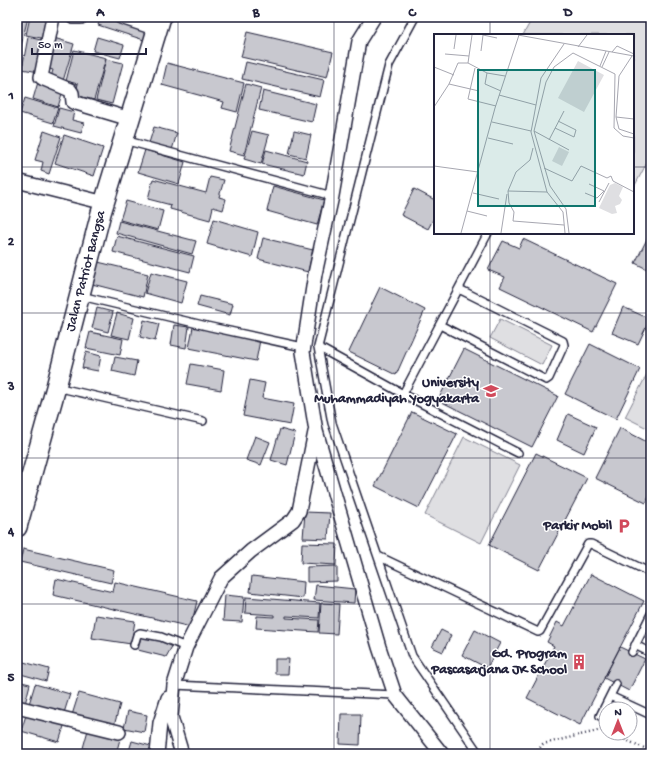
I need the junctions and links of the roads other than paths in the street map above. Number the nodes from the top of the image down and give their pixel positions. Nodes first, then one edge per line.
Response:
1 (53, 17) edge
2 (73, 17) edge
3 (81, 17) edge
4 (121, 17) edge
5 (374, 17) edge
6 (415, 17) edge
7 (159, 23) edge
8 (130, 119) junction
9 (124, 140) junction
10 (17, 181) edge
11 (332, 196) junction
12 (105, 203) junction
13 (487, 234) edge
14 (459, 289) junction
15 (80, 295) junction
16 (440, 325) junction
17 (303, 347) junction
18 (318, 347) junction
19 (56, 387) junction
20 (404, 394) junction
21 (203, 421) dead end
22 (316, 431) junction
23 (518, 453) dead end
24 (17, 527) edge
25 (378, 556) junction
26 (651, 573) edge
27 (651, 614) edge
28 (134, 645) dead end
29 (636, 645) junction
30 (186, 647) junction
31 (632, 652) dead end
32 (651, 653) edge
33 (616, 684) dead end
34 (174, 685) junction
35 (395, 695) junction
36 (610, 696) junction
37 (608, 701) edge
38 (17, 707) edge
39 (651, 715) edge
40 (119, 732) dead end
41 (157, 754) edge
42 (182, 754) edge
43 (442, 754) edge
44 (479, 754) edge

1 - 8 street
2 - 3 street
4 - 7 street
5 - 11 street
6 - 18 lane
7 - 8 street, Jalan Patriot Bangsa
8 - 9 street, Jalan Patriot Bangsa
9 - 11 lane
9 - 12 street, Jalan Patriot Bangsa
10 - 12 street
11 - 17 street
12 - 15 street, Jalan Patriot Bangsa
13 - 14 lane
14 - 16 lane
14 - 16 lane
15 - 17 lane
15 - 19 street, Jalan Patriot Bangsa
16 - 20 lane
17 - 22 street
18 - 20 lane
18 - 25 lane
19 - 21 lane
19 - 24 street, Jalan Patriot Bangsa
20 - 23 lane
22 - 30 street
22 - 35 street
25 - 26 lane
25 - 44 lane
27 - 29 lane
28 - 30 lane
29 - 31 lane
29 - 32 lane
30 - 34 street
33 - 36 lane
34 - 35 lane
34 - 41 street
34 - 42 street
35 - 43 street
36 - 37 lane
36 - 39 lane
38 - 40 street

